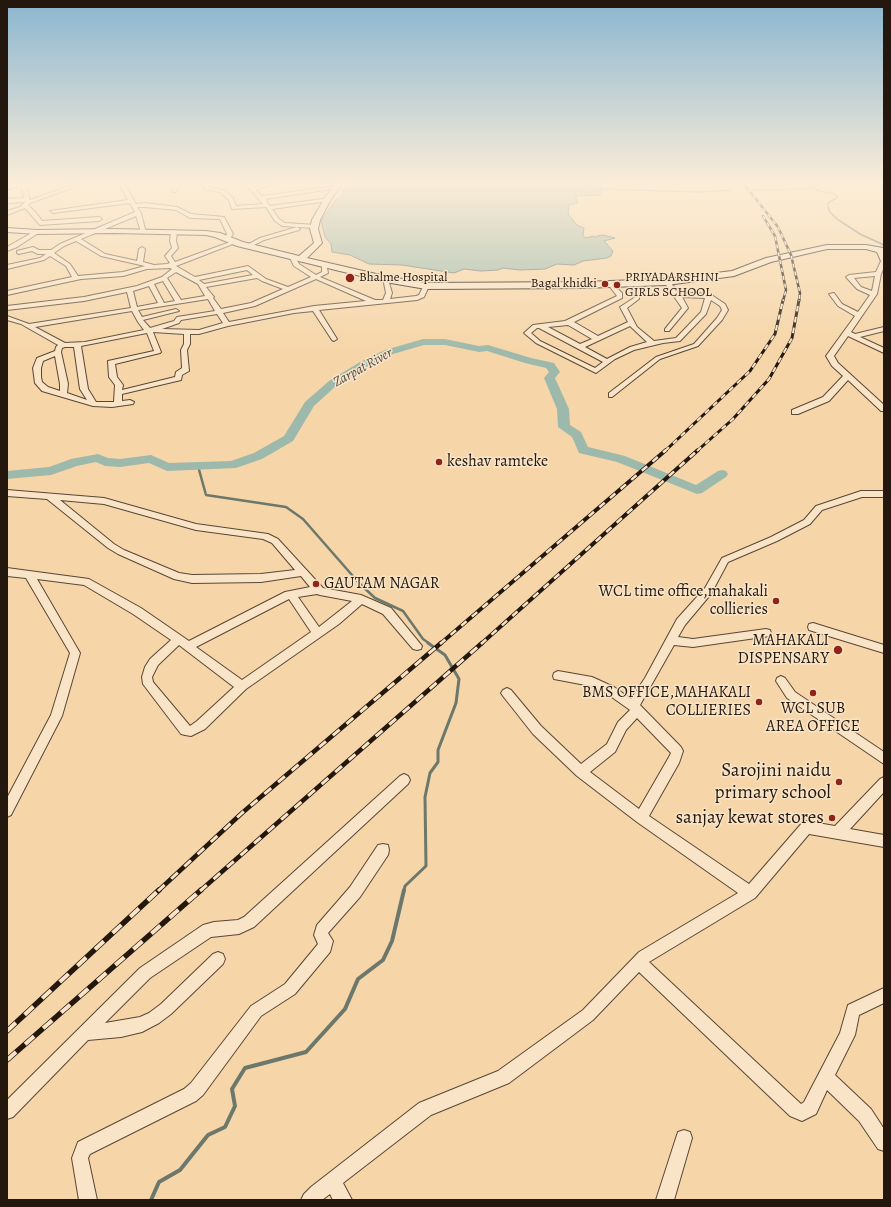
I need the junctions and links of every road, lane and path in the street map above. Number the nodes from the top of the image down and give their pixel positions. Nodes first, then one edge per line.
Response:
1 (28, 239) edge
2 (77, 239) joint
3 (173, 239) edge
4 (227, 239) edge
5 (261, 239) edge
6 (317, 239) edge
7 (235, 242) junction
8 (248, 246) junction
9 (7, 249) edge
10 (17, 249) junction
11 (142, 249) dead end
12 (882, 249) edge
13 (51, 252) junction
14 (292, 256) junction
15 (302, 258) junction
16 (884, 260) edge
17 (140, 262) junction
18 (324, 264) junction
19 (18, 266) junction
20 (173, 266) junction
21 (7, 267) edge
22 (878, 274) junction
23 (258, 276) junction
24 (316, 277) junction
25 (76, 278) junction
26 (164, 278) junction
27 (195, 278) junction
28 (385, 279) junction
29 (667, 282) junction
30 (151, 283) junction
31 (610, 283) junction
32 (203, 286) junction
33 (426, 286) junction
34 (129, 289) junction
35 (288, 289) junction
36 (7, 293) edge
37 (832, 294) dead end
38 (874, 294) junction
39 (677, 295) junction
40 (708, 296) junction
41 (211, 297) junction
42 (637, 298) dead end
43 (385, 302) junction
44 (176, 303) junction
45 (376, 303) junction
46 (162, 305) junction
47 (7, 308) edge
48 (314, 308) junction
49 (135, 310) junction
50 (220, 312) junction
51 (177, 315) junction
52 (859, 315) junction
53 (7, 318) edge
54 (140, 319) junction
55 (568, 322) junction
56 (631, 323) junction
57 (227, 324) junction
58 (28, 326) junction
59 (541, 326) junction
60 (667, 330) dead end
61 (880, 330) edge
62 (149, 331) junction
63 (187, 332) junction
64 (846, 332) junction
65 (884, 335) edge
66 (854, 336) junction
67 (334, 339) dead end
68 (598, 339) junction
69 (652, 344) junction
70 (76, 345) junction
71 (64, 346) junction
72 (580, 348) junction
73 (884, 351) edge
74 (58, 352) junction
75 (608, 362) junction
76 (847, 376) junction
77 (119, 393) junction
78 (63, 395) junction
79 (612, 395) dead end
80 (130, 402) dead end
81 (94, 404) junction
82 (118, 404) junction
83 (884, 409) edge
84 (796, 412) dead end
85 (7, 493) edge
86 (884, 494) edge
87 (50, 497) junction
88 (7, 572) edge
89 (304, 572) junction
90 (29, 574) junction
91 (318, 589) junction
92 (291, 595) junction
93 (361, 599) junction
94 (814, 627) dead end
95 (318, 633) junction
96 (766, 633) dead end
97 (178, 639) junction
98 (671, 640) junction
99 (188, 646) junction
100 (417, 646) dead end
101 (884, 649) edge
102 (558, 676) dead end
103 (781, 682) dead end
104 (242, 686) junction
105 (507, 693) dead end
106 (635, 708) junction
107 (884, 759) edge
108 (581, 772) junction
109 (404, 780) dead end
110 (884, 783) edge
111 (7, 811) edge
112 (641, 818) junction
113 (837, 833) junction
114 (884, 841) edge
115 (383, 850) dead end
116 (750, 893) junction
117 (218, 959) dead end
118 (639, 962) junction
119 (884, 995) edge
120 (86, 1034) junction
121 (825, 1077) junction
122 (7, 1111) edge
123 (684, 1138) dead end
124 (884, 1143) edge
125 (332, 1181) junction
126 (88, 1200) edge
127 (311, 1200) edge
128 (343, 1200) edge
129 (665, 1200) edge

1 - 10 street
2 - 13 street
2 - 17 street
3 - 20 street
4 - 7 street
5 - 8 street
6 - 15 street
7 - 8 street
7 - 20 street
8 - 14 street
9 - 10 street
10 - 13 street
10 - 19 street
11 - 17 street
12 - 16 street
12 - 29 street
13 - 19 street
13 - 25 street
14 - 15 street
14 - 24 street
15 - 18 street
16 - 22 street
17 - 20 street
18 - 24 street
18 - 28 street
19 - 21 street
20 - 25 street
20 - 26 street
20 - 27 street
22 - 38 street
22 - 38 street
23 - 27 street
23 - 32 street
23 - 35 street
24 - 35 street
24 - 45 street
25 - 36 street
26 - 30 street
26 - 44 street
27 - 32 street
28 - 33 street
28 - 43 street
29 - 31 street
29 - 39 street
30 - 34 street
30 - 46 street
31 - 33 street
31 - 55 street
32 - 41 street
33 - 43 street
34 - 47 street
34 - 49 street
35 - 50 street
37 - 52 street
38 - 52 street
39 - 40 street
39 - 60 street
40 - 69 street
40 - 79 street
41 - 44 street
41 - 50 street
42 - 56 street
43 - 45 street
44 - 46 street
44 - 51 street
45 - 48 street
46 - 49 street
48 - 57 street
48 - 67 street
49 - 54 street
49 - 58 street
50 - 51 street
50 - 57 street
51 - 54 street
51 - 62 street
52 - 64 street
53 - 58 street
54 - 62 street
55 - 59 street
55 - 68 street
56 - 68 street
56 - 69 street
57 - 63 street
58 - 71 street
59 - 72 street
59 - 75 street
61 - 65 street
61 - 66 street
62 - 63 street
62 - 70 street
62 - 77 street
63 - 77 street
64 - 66 street
64 - 76 street
66 - 73 street
68 - 72 street
69 - 75 street
70 - 71 street
70 - 81 street
71 - 74 street
72 - 75 street
74 - 78 street
74 - 78 street
76 - 83 street
76 - 84 street
77 - 82 street
78 - 81 street
80 - 82 street
81 - 82 street
85 - 87 street
86 - 98 street
87 - 89 street
87 - 89 street
88 - 90 street
89 - 91 street
90 - 97 street
90 - 111 street
91 - 92 street
91 - 93 street
92 - 95 street
92 - 99 street
93 - 95 street
93 - 100 street
94 - 101 street
95 - 104 street
96 - 98 street
97 - 99 street
97 - 104 street
98 - 106 street
99 - 104 street
102 - 106 street
103 - 107 street
105 - 108 street
106 - 108 street
106 - 112 street
108 - 112 street
109 - 120 street
110 - 113 street
112 - 116 street
113 - 114 street
113 - 116 street
115 - 126 street
116 - 118 street
117 - 120 street
118 - 121 street
118 - 125 street
119 - 121 street
120 - 122 street
121 - 124 street
123 - 129 street
125 - 127 street
125 - 128 street

